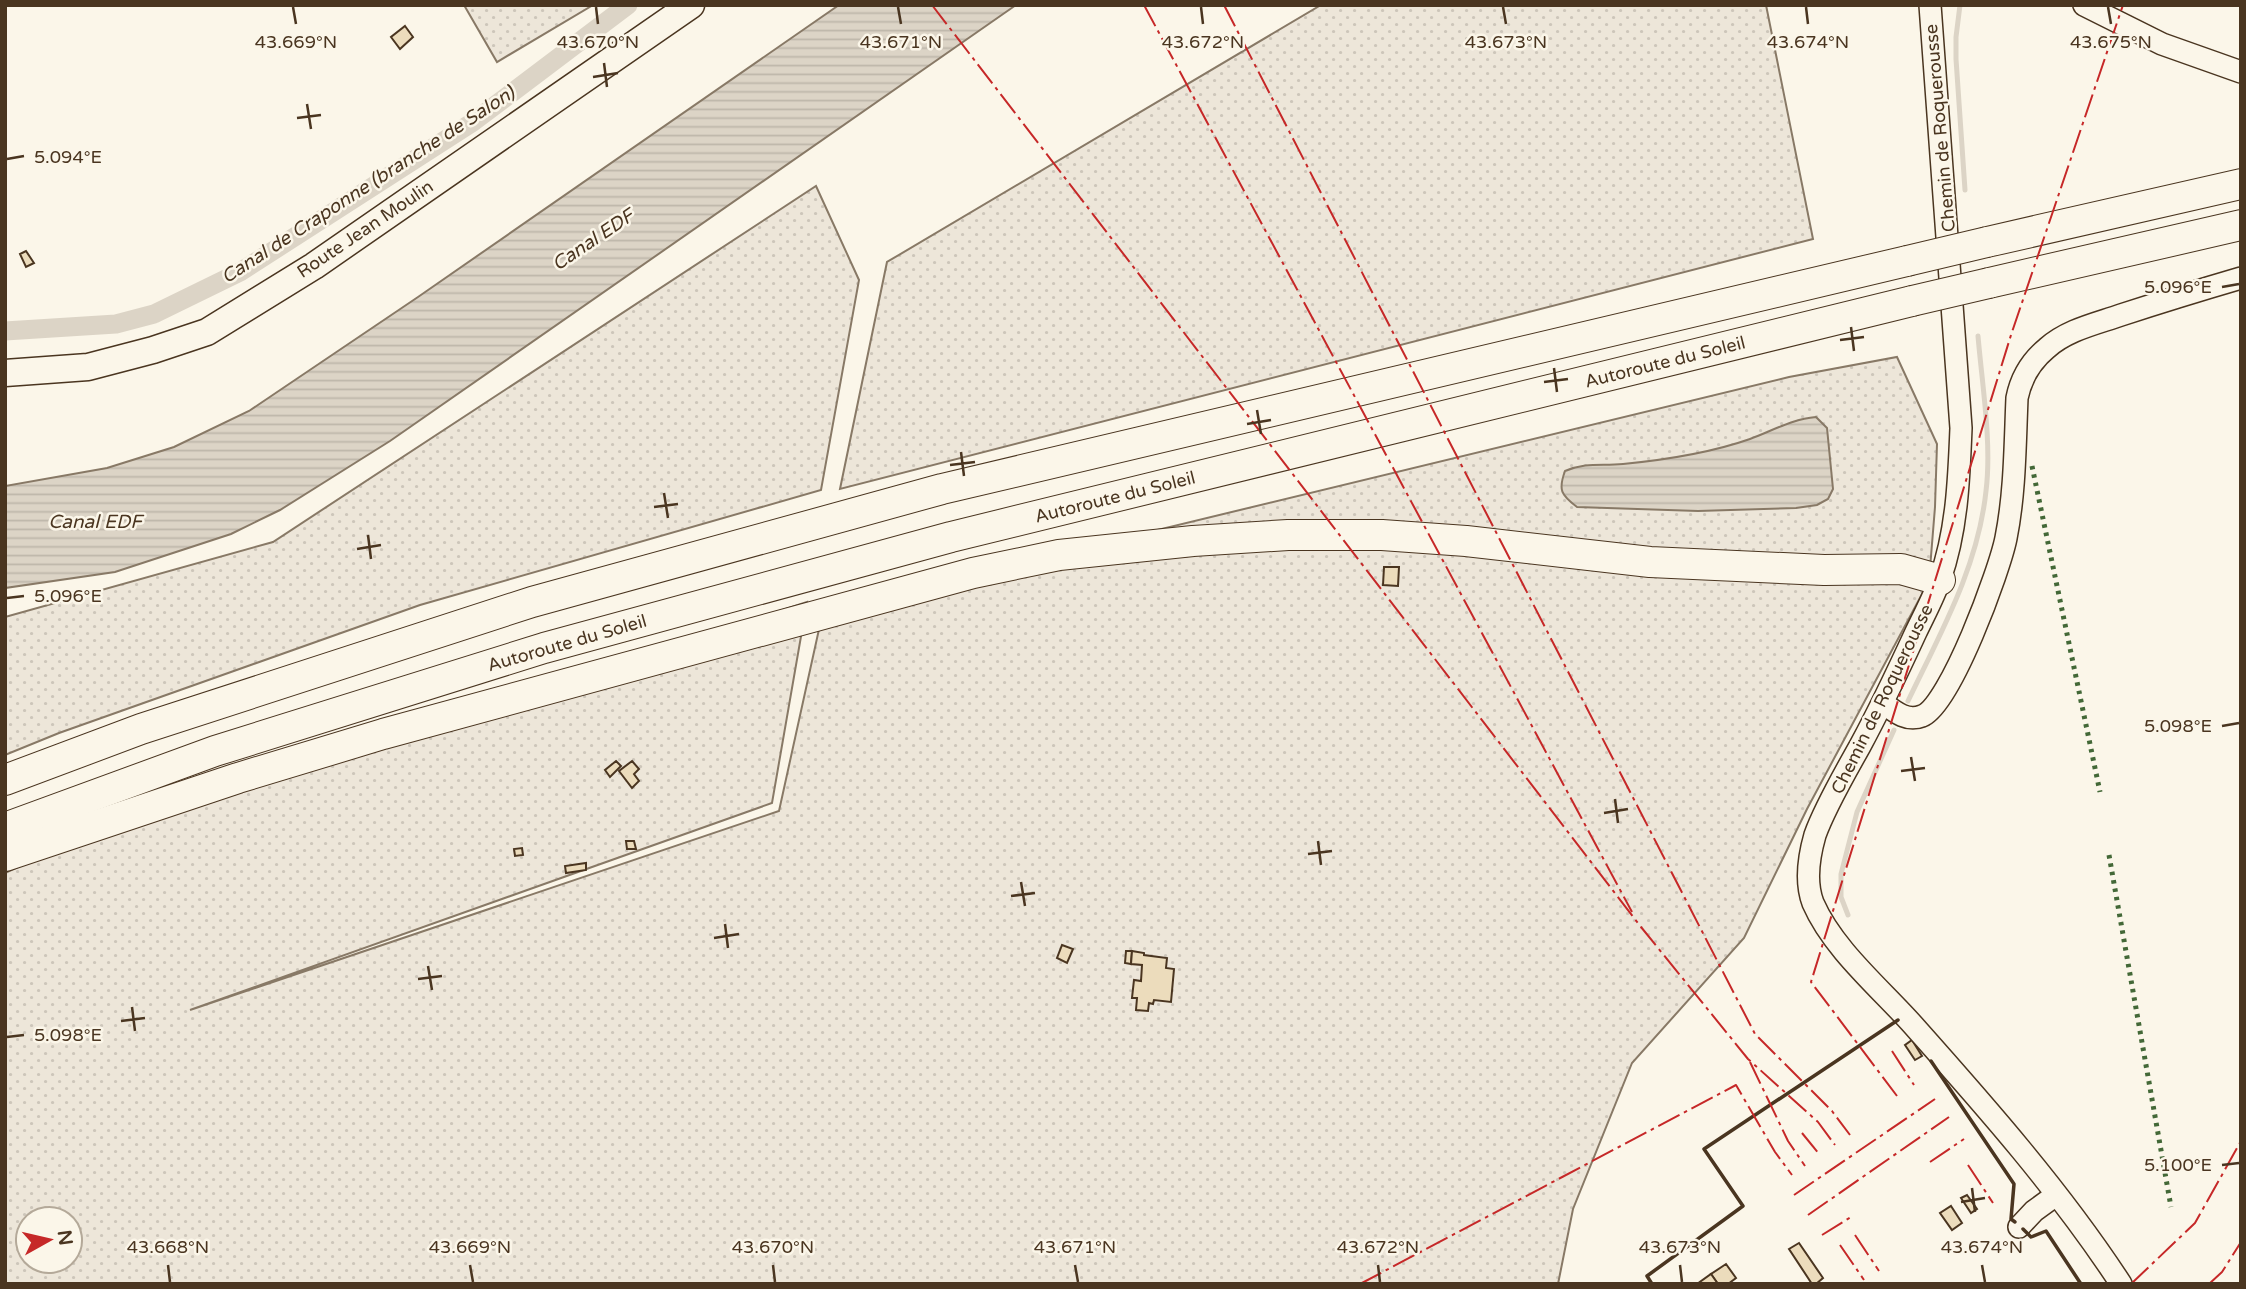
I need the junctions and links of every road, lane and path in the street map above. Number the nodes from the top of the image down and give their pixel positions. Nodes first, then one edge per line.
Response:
1 (691, 5) edge
2 (1930, 5) edge
3 (2084, 5) edge
4 (2241, 72) edge
5 (2241, 184) edge
6 (2241, 225) edge
7 (2241, 278) edge
8 (5, 373) edge
9 (1940, 580) junction
10 (1883, 703) junction
11 (5, 780) edge
12 (5, 828) edge
13 (5, 856) edge
14 (2056, 1195) junction
15 (2020, 1227) dead end
16 (2122, 1284) edge

1 - 8 main road, Route Jean Moulin
2 - 9 street, Chemin de Roquerousse
3 - 4 street
5 - 11 highway, bridge
6 - 12 highway, Autoroute du Soleil, bridge
7 - 10 street
9 - 10 street, Chemin de Roquerousse
9 - 13 highway
10 - 14 street, Chemin de Roquerousse
14 - 15 street
14 - 16 street, Chemin de Roquerousse

